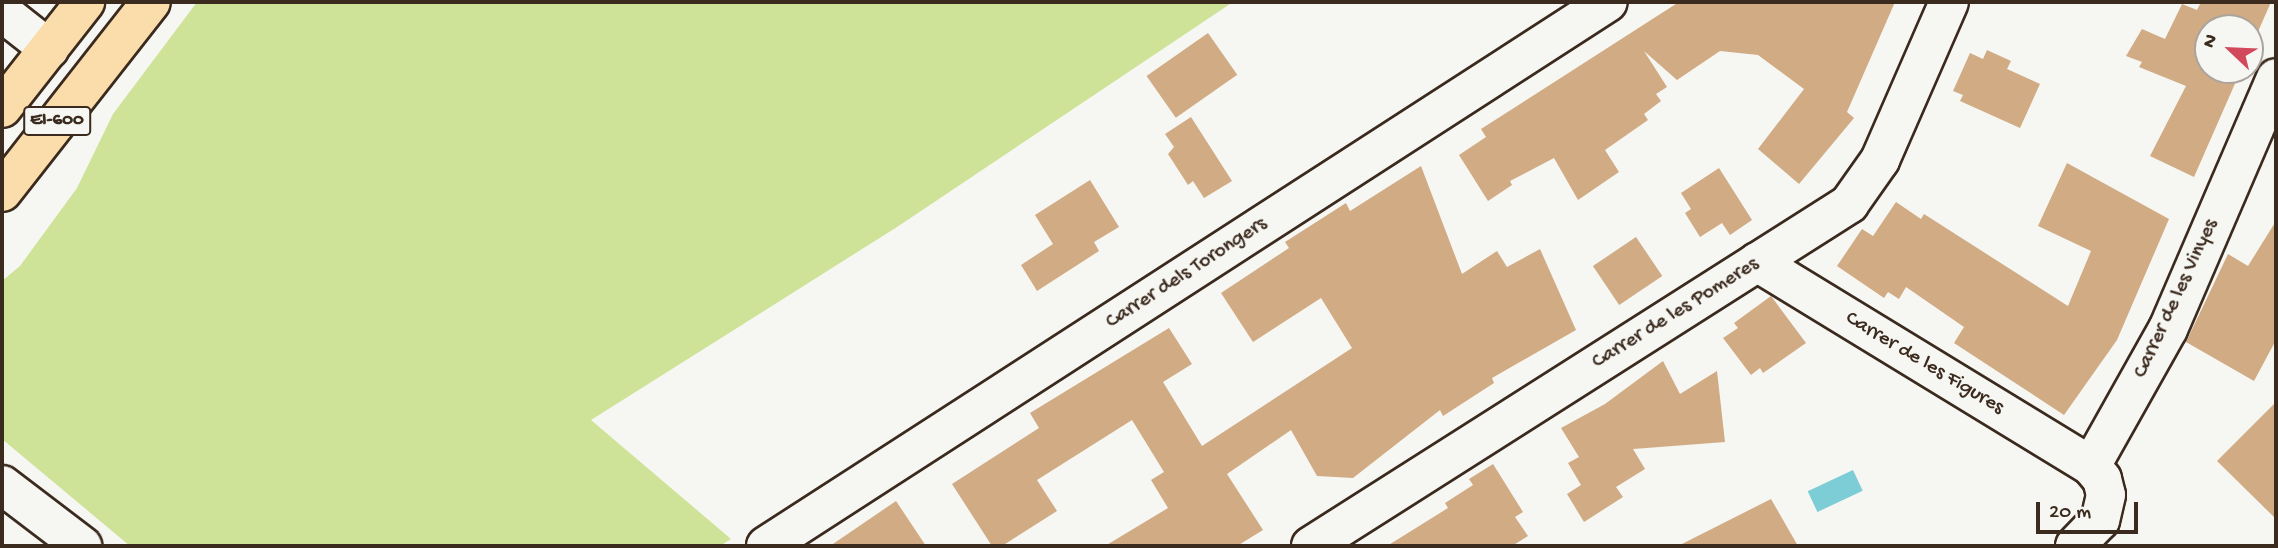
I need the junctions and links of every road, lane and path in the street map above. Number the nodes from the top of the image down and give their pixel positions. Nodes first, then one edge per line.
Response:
1 (85, 2) edge
2 (151, 2) edge
3 (1608, 2) edge
4 (1950, 2) edge
5 (2, 12) edge
6 (49, 49) junction
7 (2276, 78) edge
8 (2, 108) edge
9 (2, 192) edge
10 (1757, 262) junction
11 (2091, 466) junction
12 (2, 485) edge
13 (82, 546) edge
14 (766, 546) edge
15 (1311, 546) edge
16 (2075, 546) edge

1 - 6 main road, EI-600
2 - 9 main road, EI-600
3 - 14 street, Carrer dels Torongers
4 - 10 street, Carrer de les Pomeres
5 - 6 street
6 - 8 main road, EI-600
7 - 11 street, Carrer de les Vinyes
10 - 11 street, Carrer de les Figures
10 - 15 street, Carrer de les Pomeres
11 - 16 street
12 - 13 street

